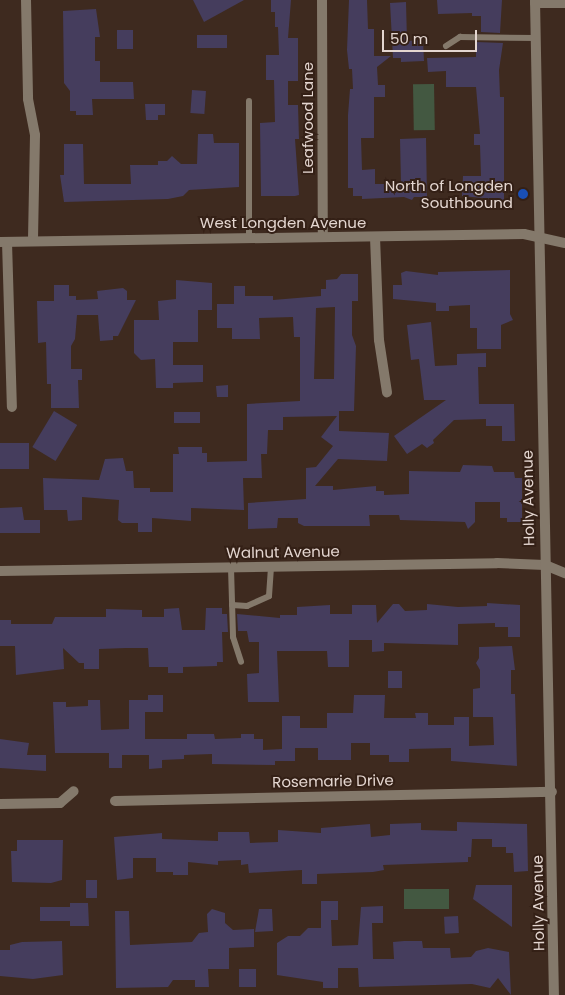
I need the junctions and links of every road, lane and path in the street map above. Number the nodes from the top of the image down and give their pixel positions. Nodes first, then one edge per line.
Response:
1 (26, 0) edge
2 (322, 0) edge
3 (535, 1) edge
4 (565, 3) edge
5 (536, 38) junction
6 (446, 46) dead end
7 (249, 101) dead end
8 (323, 236) junction
9 (539, 236) junction
10 (375, 237) junction
11 (249, 238) junction
12 (34, 241) junction
13 (4, 242) edge
14 (565, 243) edge
15 (387, 392) dead end
16 (12, 407) dead end
17 (544, 565) junction
18 (271, 567) junction
19 (231, 568) junction
20 (0, 571) edge
21 (565, 573) edge
22 (232, 604) junction
23 (241, 662) dead end
24 (74, 791) dead end
25 (552, 792) junction
26 (115, 801) dead end
27 (0, 804) edge
28 (554, 995) edge

1 - 12 street
2 - 8 street, Leafwood Lane
3 - 4 street
3 - 5 street, Holly Avenue
5 - 6 lane
5 - 9 street, Holly Avenue
7 - 11 lane
8 - 10 street, West Longden Avenue
8 - 11 street, West Longden Avenue
9 - 10 street, West Longden Avenue
9 - 14 street, West Longden Avenue
9 - 17 street, Holly Avenue
10 - 15 street
11 - 12 street, West Longden Avenue
12 - 13 street, West Longden Avenue
13 - 16 street
17 - 18 street, Walnut Avenue
17 - 21 street, Walnut Avenue
17 - 25 street, Holly Avenue
18 - 19 street, Walnut Avenue
18 - 22 lane
19 - 20 street, Walnut Avenue
19 - 22 lane
22 - 23 lane
24 - 27 street
25 - 26 street, Rosemarie Drive
25 - 28 street, Holly Avenue

